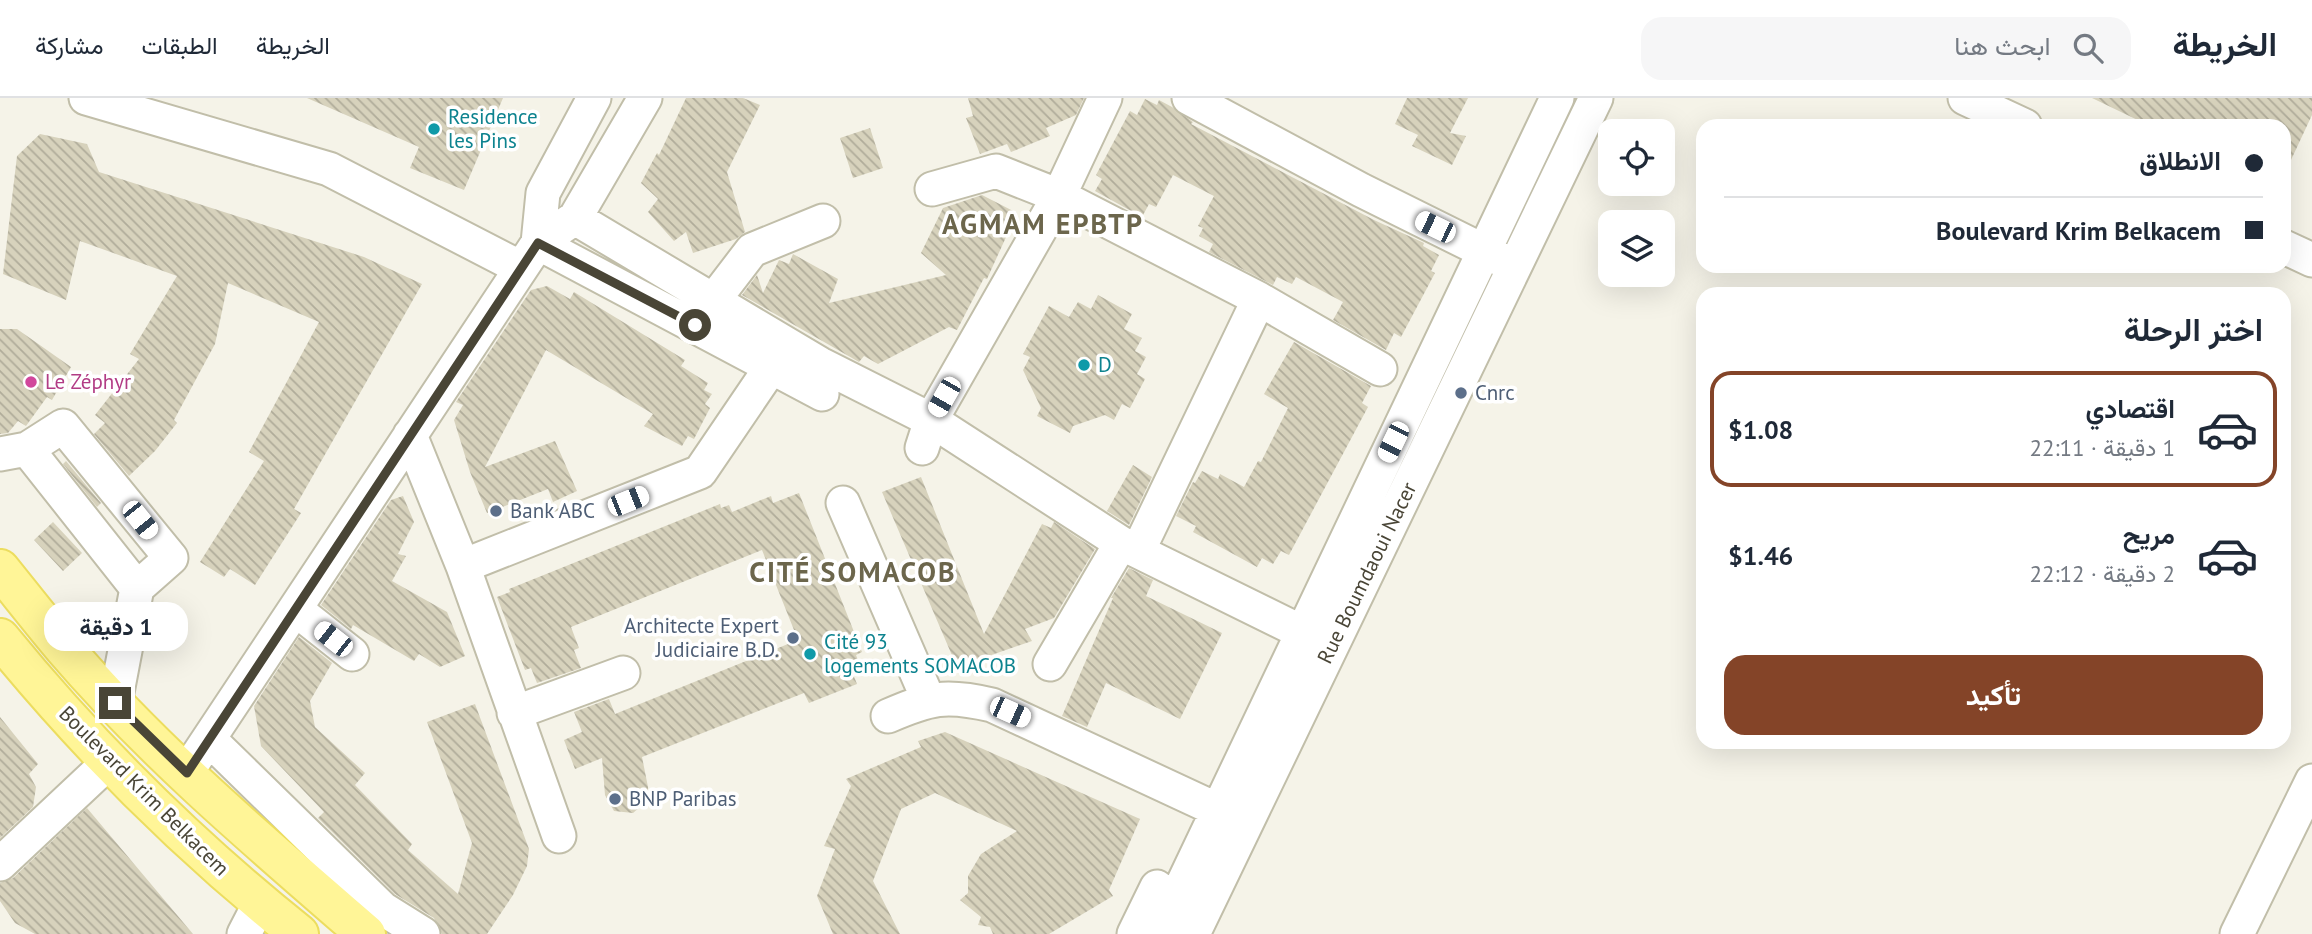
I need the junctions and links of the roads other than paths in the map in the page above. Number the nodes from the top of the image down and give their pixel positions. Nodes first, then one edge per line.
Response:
1 (86, 98) edge
2 (594, 98) edge
3 (645, 98) edge
4 (1105, 98) edge
5 (1189, 98) edge
6 (1557, 98) edge
7 (1596, 98) edge
8 (1965, 98) edge
9 (2010, 119) edge
10 (932, 189) dead end
11 (1059, 196) junction
12 (575, 218) junction
13 (822, 221) dead end
14 (2291, 250) edge
15 (1485, 251) junction
16 (529, 255) junction
17 (2312, 260) edge
18 (1516, 267) junction
19 (1259, 299) junction
20 (704, 313) junction
21 (772, 366) junction
22 (1380, 369) dead end
23 (822, 394) dead end
24 (927, 434) junction
25 (411, 435) junction
26 (30, 444) edge
27 (842, 503) dead end
28 (1129, 547) junction
29 (463, 566) junction
30 (0, 569) edge
31 (148, 578) junction
32 (295, 609) junction
33 (1302, 633) junction
34 (0, 638) edge
35 (1331, 647) junction
36 (352, 654) dead end
37 (1050, 664) dead end
38 (623, 673) dead end
39 (928, 699) junction
40 (115, 703) junction
41 (514, 713) junction
42 (888, 716) dead end
43 (209, 739) junction
44 (111, 760) junction
45 (187, 773) junction
46 (2312, 781) edge
47 (1220, 811) junction
48 (558, 836) dead end
49 (0, 864) edge
50 (252, 918) edge
51 (299, 934) edge
52 (366, 934) edge
53 (423, 934) edge
54 (1134, 934) edge
55 (1160, 934) edge
56 (1193, 934) edge
57 (2237, 934) edge

1 - 16 street
2 - 16 street
3 - 12 street
4 - 11 street
5 - 15 street
6 - 15 street, Rue Boumdaoui Nacer
7 - 18 street, Rue Boumdaoui Nacer
8 - 9 street
10 - 11 street
11 - 19 street
11 - 24 street
12 - 16 street
12 - 20 street
13 - 20 street
14 - 17 street
15 - 18 street
15 - 33 street, Rue Boumdaoui Nacer
16 - 20 street
16 - 25 street
18 - 35 street, Rue Boumdaoui Nacer
19 - 22 street
19 - 28 street
20 - 21 street
20 - 24 street
21 - 23 street
21 - 29 street
24 - 28 street
25 - 29 street
25 - 32 street
26 - 31 street
26 - 31 street
27 - 39 street
28 - 33 street
28 - 37 street
29 - 41 street
30 - 40 main road, Boulevard Krim Belkacem
31 - 40 street
32 - 36 street
32 - 43 street
33 - 35 street
33 - 47 street, Rue Boumdaoui Nacer
34 - 44 main road, Boulevard Krim Belkacem
35 - 47 street, Rue Boumdaoui Nacer
38 - 41 street
39 - 42 street
39 - 47 street
40 - 45 main road, Boulevard Krim Belkacem
41 - 48 street
43 - 45 street
43 - 53 street
44 - 49 street
44 - 50 main road, Boulevard Krim Belkacem
45 - 52 main road, Boulevard Krim Belkacem
46 - 57 street
47 - 54 street
47 - 55 street, Rue Boumdaoui Nacer
47 - 56 street, Rue Boumdaoui Nacer
50 - 51 main road, Boulevard Krim Belkacem

